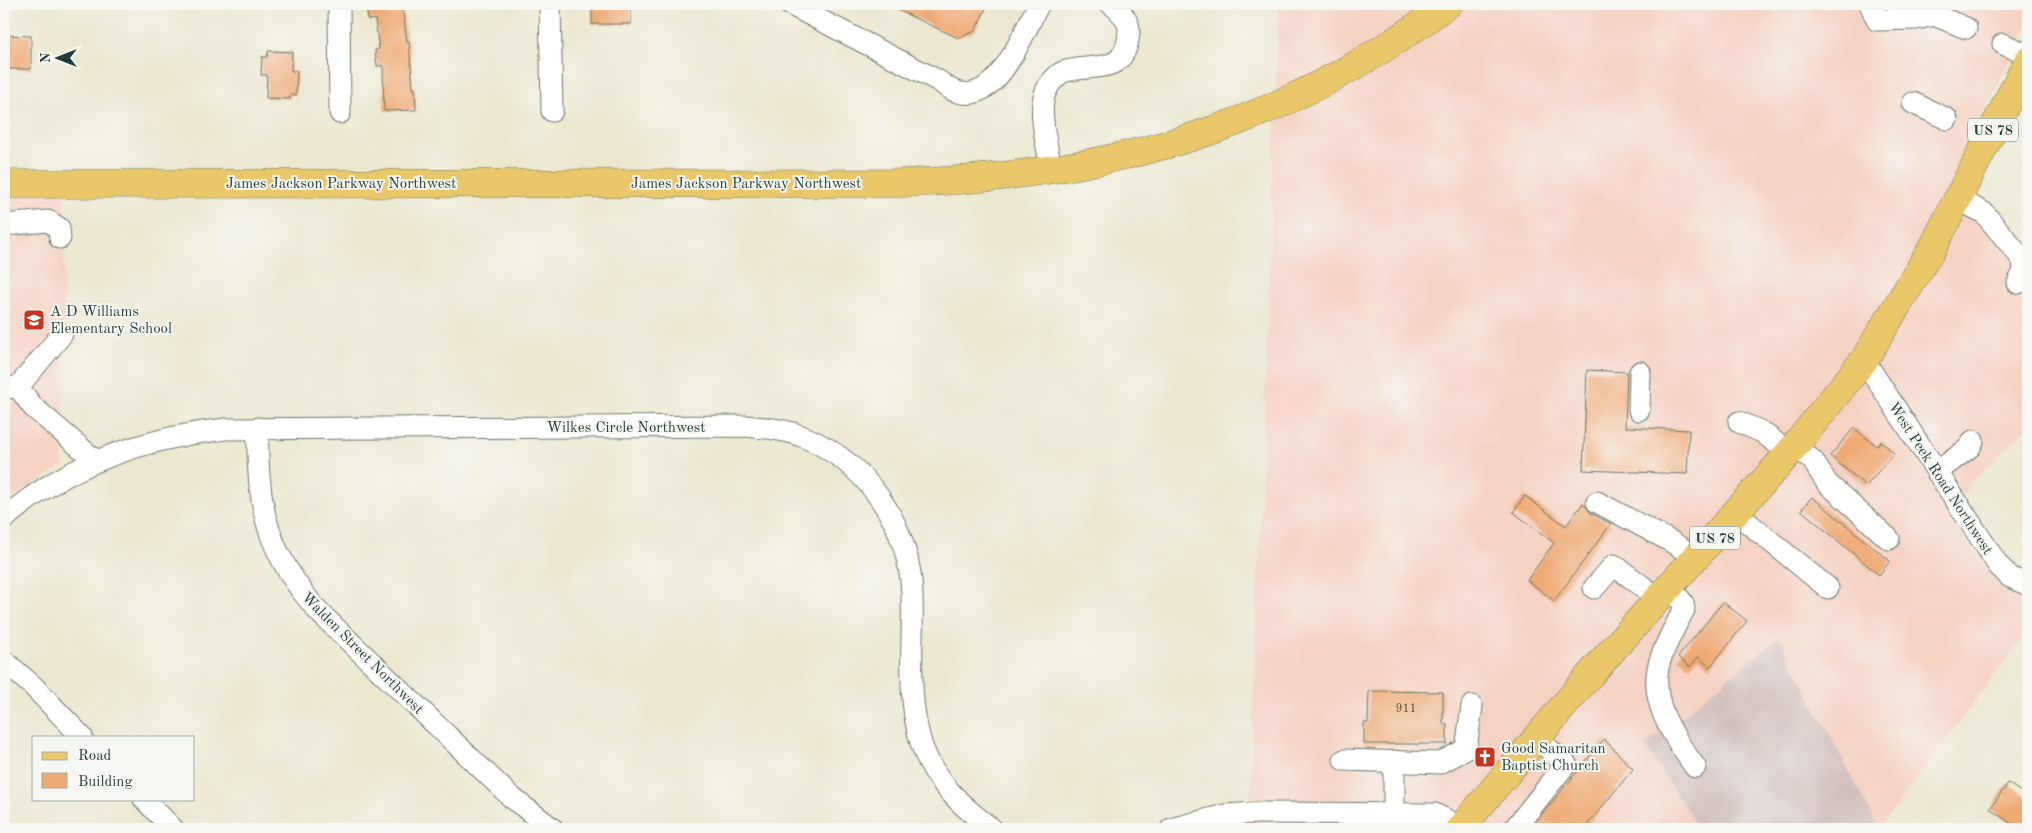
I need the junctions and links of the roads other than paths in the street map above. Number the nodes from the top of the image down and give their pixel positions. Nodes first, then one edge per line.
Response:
1 (339, 4) edge
2 (550, 4) edge
3 (789, 4) edge
4 (1038, 4) edge
5 (1111, 4) edge
6 (1448, 4) edge
7 (1870, 4) edge
8 (1966, 28) dead end
9 (2003, 44) dead end
10 (2028, 55) edge
11 (2028, 61) edge
12 (1913, 103) dead end
13 (552, 111) dead end
14 (340, 113) dead end
15 (1947, 120) dead end
16 (1052, 169) junction
17 (4, 184) edge
18 (1958, 198) junction
19 (4, 225) edge
20 (60, 238) dead end
21 (2018, 283) dead end
22 (62, 334) dead end
23 (1864, 360) junction
24 (1640, 372) dead end
25 (11, 387) edge
26 (1639, 410) dead end
27 (1739, 424) dead end
28 (258, 428) junction
29 (1972, 441) dead end
30 (1792, 449) junction
31 (96, 462) junction
32 (1937, 472) junction
33 (1597, 502) dead end
34 (1737, 514) junction
35 (4, 518) edge
36 (1889, 539) dead end
37 (1696, 558) junction
38 (2028, 585) edge
39 (1594, 588) dead end
40 (1828, 588) dead end
41 (1664, 593) junction
42 (4, 661) edge
43 (1472, 706) dead end
44 (81, 736) edge
45 (1536, 738) junction
46 (1344, 760) dead end
47 (1394, 761) junction
48 (1695, 767) dead end
49 (145, 800) edge
50 (1392, 819) edge
51 (1328, 822) edge
52 (173, 829) edge
53 (553, 829) edge
54 (992, 829) edge
55 (1171, 829) edge
56 (1462, 829) edge
57 (1514, 829) edge

1 - 14 street
2 - 13 street
3 - 4 street
5 - 16 street
6 - 16 main road, James Jackson Parkway Northwest
7 - 8 street
9 - 10 street
11 - 18 main road, US 78
12 - 15 street
16 - 17 main road, James Jackson Parkway Northwest
18 - 21 street
18 - 23 main road, US 78
19 - 20 street
22 - 25 street
23 - 30 main road, US 78
23 - 32 street, West Peek Road Northwest
24 - 26 street
25 - 31 street
27 - 30 street
28 - 31 street, Wilkes Circle Northwest
28 - 53 street, Walden Street Northwest
28 - 54 street, Wilkes Circle Northwest
29 - 32 street
30 - 34 main road, US 78
30 - 36 street
31 - 35 street, Wilkes Circle Northwest
32 - 38 street, West Peek Road Northwest
33 - 37 street
34 - 37 main road, US 78
34 - 40 street
37 - 41 main road, US 78
39 - 41 street
41 - 45 main road, US 78
41 - 48 street
42 - 44 street
43 - 47 street
45 - 56 main road, US 78
45 - 57 street
46 - 47 street
47 - 50 street
49 - 52 street
50 - 51 street
50 - 56 street
51 - 55 street

